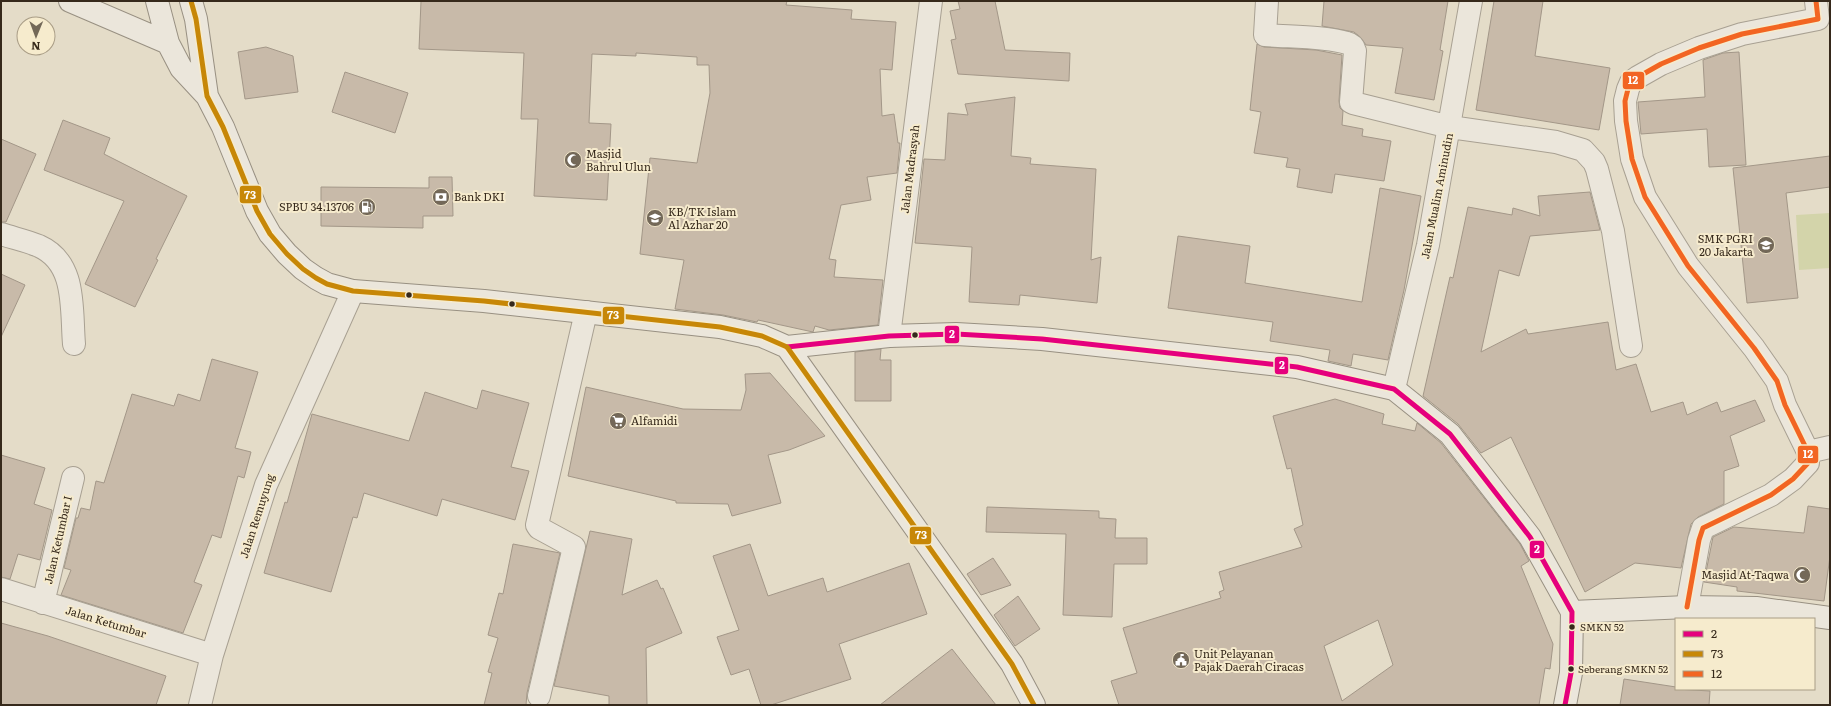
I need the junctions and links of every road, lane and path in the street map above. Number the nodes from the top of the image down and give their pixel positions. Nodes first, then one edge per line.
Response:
1 (70, 1) edge
2 (157, 1) edge
3 (192, 1) edge
4 (931, 1) edge
5 (1267, 1) edge
6 (1472, 1) edge
7 (1817, 5) edge
8 (168, 43) junction
9 (207, 96) junction
10 (1450, 127) junction
11 (1, 234) edge
12 (353, 291) junction
13 (586, 312) junction
14 (889, 336) junction
15 (74, 344) dead end
16 (1631, 346) dead end
17 (787, 347) junction
18 (1394, 389) junction
19 (1830, 447) edge
20 (1808, 452) junction
21 (73, 478) dead end
22 (1, 589) edge
23 (43, 603) junction
24 (1687, 607) junction
25 (1572, 612) junction
26 (1830, 618) edge
27 (212, 655) junction
28 (540, 696) dead end
29 (203, 704) edge
30 (1034, 705) edge
31 (1565, 705) edge

1 - 8 street
2 - 8 street
3 - 9 street
4 - 14 street, Jalan Madrasyah
5 - 10 street
6 - 10 street, Jalan Mualim Aminudin
7 - 20 street
8 - 9 street
9 - 12 street
10 - 16 street
10 - 18 street, Jalan Mualim Aminudin
11 - 15 street
12 - 13 street
12 - 27 street, Jalan Remuyung
13 - 17 street
13 - 28 street
14 - 17 street
14 - 18 street
17 - 30 street
18 - 25 street
19 - 20 street
20 - 24 street
21 - 23 street, Jalan Ketumbar I
22 - 23 street, Jalan Ketumbar
23 - 27 street, Jalan Ketumbar
24 - 25 street
24 - 26 street
25 - 31 street
27 - 29 street, Jalan Remuyung

